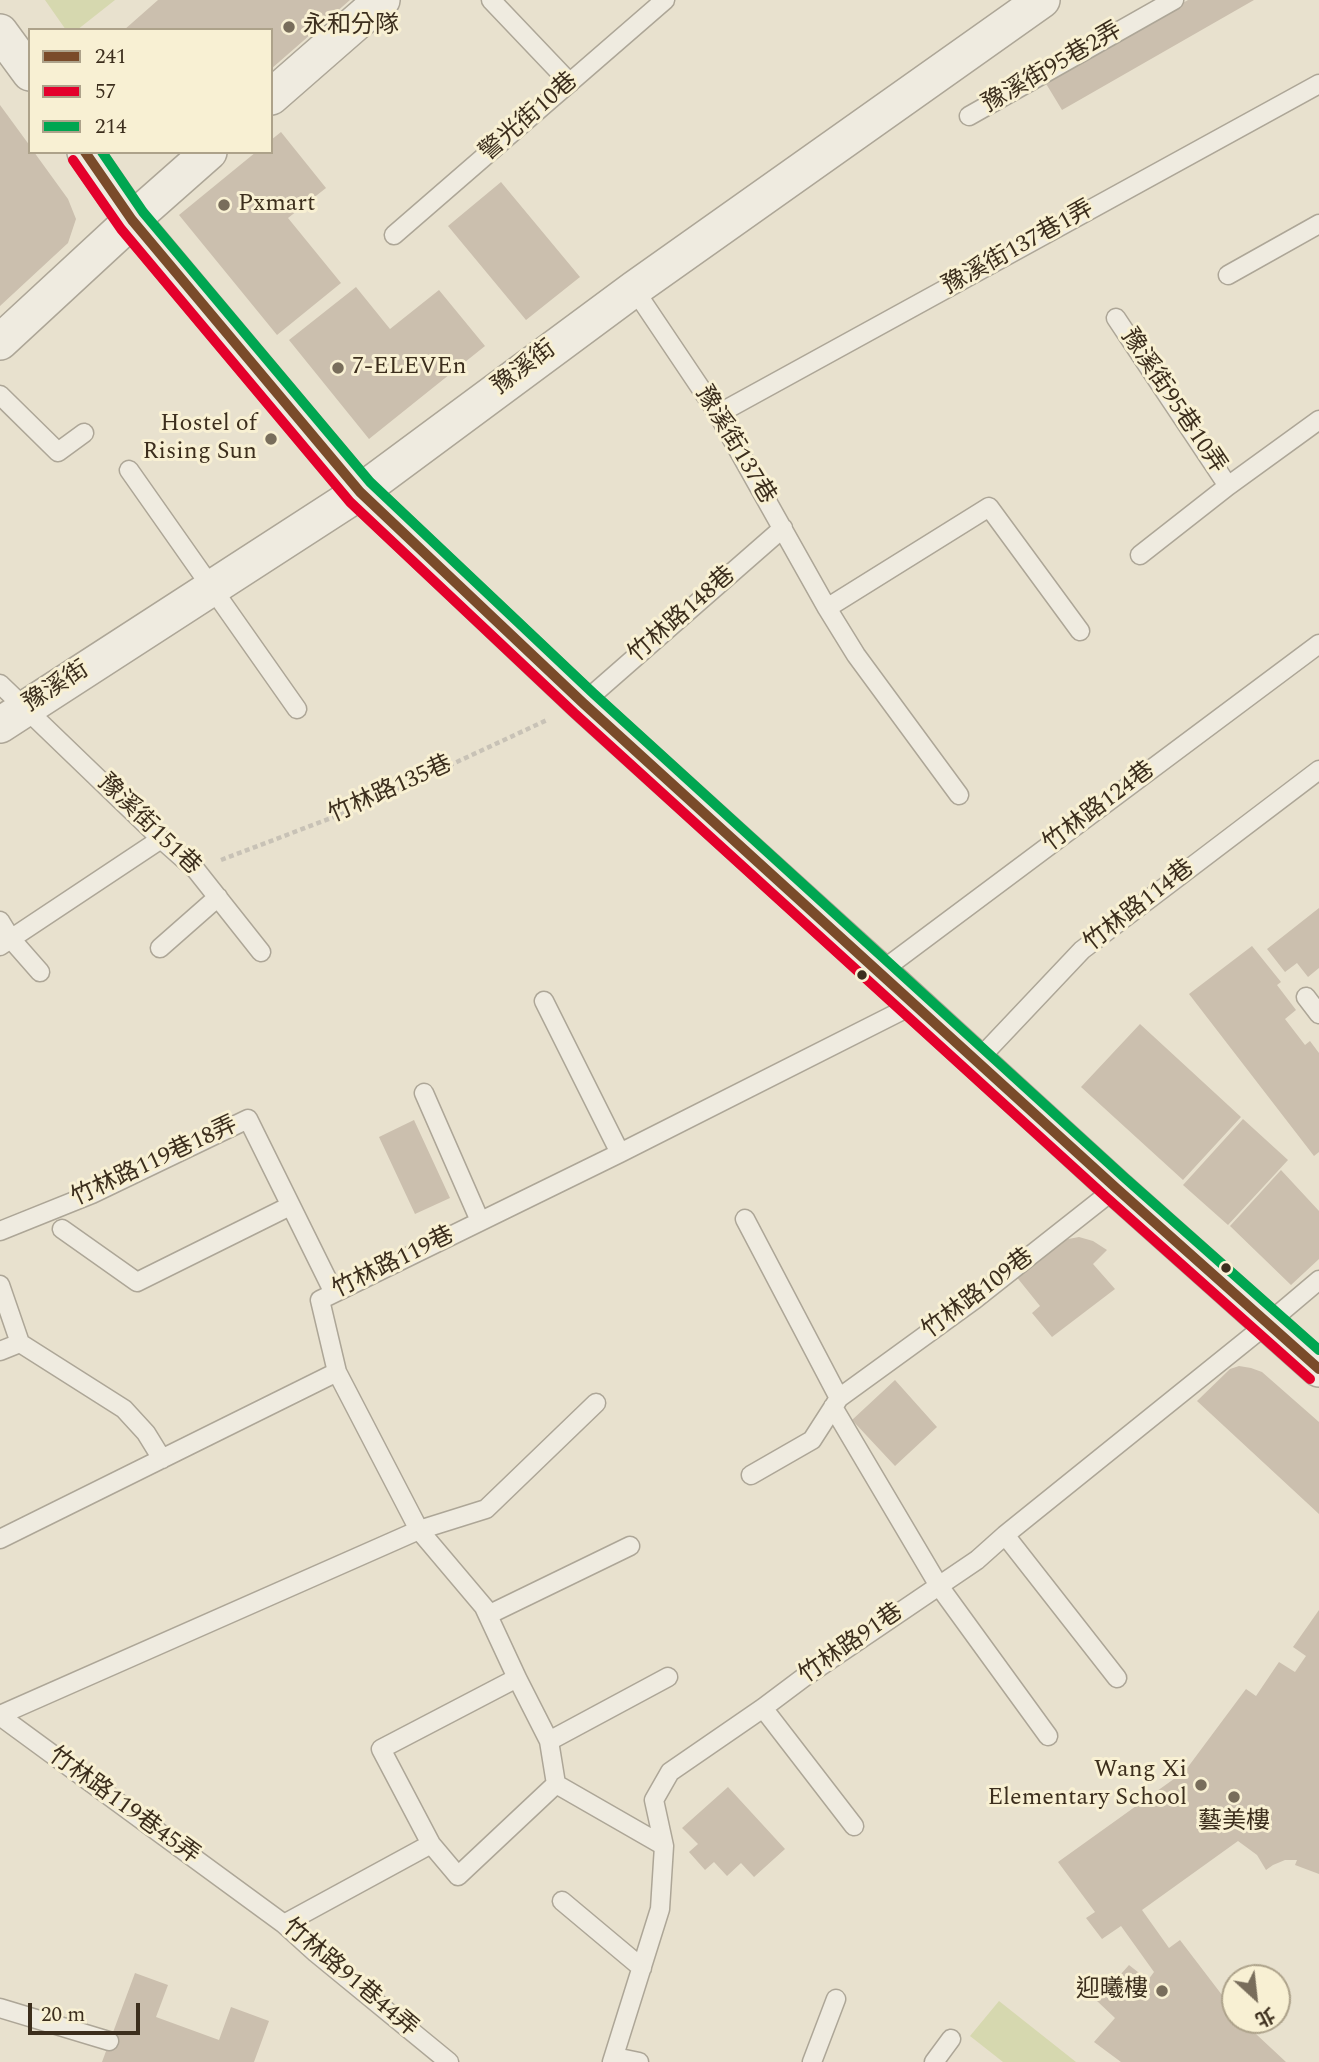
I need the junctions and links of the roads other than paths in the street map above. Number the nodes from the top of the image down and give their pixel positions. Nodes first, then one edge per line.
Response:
1 (382, 0) edge
2 (491, 0) edge
3 (665, 0) edge
4 (1042, 0) edge
5 (1174, 0) edge
6 (570, 83) junction
7 (1319, 84) edge
8 (273, 95) edge
9 (969, 116) dead end
10 (86, 154) edge
11 (207, 154) edge
12 (132, 220) junction
13 (1319, 224) edge
14 (394, 235) dead end
15 (1227, 275) dead end
16 (634, 289) junction
17 (1116, 318) dead end
18 (0, 342) edge
19 (0, 396) edge
20 (718, 415) junction
21 (1319, 420) edge
22 (84, 433) dead end
23 (129, 470) dead end
24 (1228, 486) junction
25 (360, 492) junction
26 (783, 528) junction
27 (1140, 555) dead end
28 (212, 587) junction
29 (827, 607) junction
30 (1080, 631) dead end
31 (1319, 645) edge
32 (0, 684) edge
33 (583, 703) junction
34 (297, 709) dead end
35 (13, 716) edge
36 (1319, 770) edge
37 (959, 795) dead end
38 (161, 839) junction
39 (218, 897) junction
40 (0, 921) edge
41 (6, 942) edge
42 (160, 948) dead end
43 (261, 952) dead end
44 (40, 972) dead end
45 (880, 972) junction
46 (1306, 997) dead end
47 (544, 1001) dead end
48 (915, 1004) junction
49 (1319, 1014) edge
50 (977, 1061) junction
51 (424, 1093) dead end
52 (620, 1153) junction
53 (1116, 1188) junction
54 (290, 1206) junction
55 (745, 1219) dead end
56 (481, 1221) junction
57 (62, 1229) dead end
58 (0, 1231) edge
59 (1319, 1280) edge
60 (0, 1286) edge
61 (334, 1293) junction
62 (1267, 1324) junction
63 (20, 1343) junction
64 (0, 1351) edge
65 (1319, 1369) edge
66 (337, 1372) junction
67 (596, 1403) dead end
68 (836, 1403) junction
69 (162, 1459) junction
70 (751, 1475) dead end
71 (419, 1530) junction
72 (1005, 1535) junction
73 (0, 1539) edge
74 (630, 1546) dead end
75 (939, 1586) junction
76 (484, 1607) junction
77 (668, 1677) dead end
78 (517, 1678) junction
79 (1117, 1678) dead end
80 (763, 1708) junction
81 (0, 1715) edge
82 (1048, 1736) dead end
83 (549, 1741) junction
84 (556, 1784) junction
85 (854, 1826) dead end
86 (431, 1844) junction
87 (664, 1846) junction
88 (247, 1898) joint
89 (562, 1901) dead end
90 (284, 1924) junction
91 (642, 1968) junction
92 (836, 1999) dead end
93 (0, 2008) edge
94 (951, 2039) dead end
95 (109, 2041) dead end
96 (613, 2060) edge
97 (449, 2062) edge
98 (639, 2062) edge
99 (812, 2062) edge
100 (934, 2062) edge

1 - 8 street
2 - 6 lane
3 - 6 lane, 警光街10巷
4 - 16 street, 豫溪街
5 - 9 lane, 豫溪街95巷2弄
6 - 14 lane, 警光街10巷
7 - 20 lane, 豫溪街137巷1弄
10 - 12 street
11 - 12 street
12 - 18 street
12 - 25 street
13 - 15 lane
16 - 20 lane, 豫溪街137巷
16 - 25 street, 豫溪街
17 - 24 lane, 豫溪街95巷10弄
19 - 22 lane
20 - 26 lane, 豫溪街137巷
21 - 24 lane, 豫溪街95巷10弄
23 - 28 lane
24 - 27 lane, 豫溪街95巷10弄
25 - 28 street, 豫溪街
25 - 33 street
26 - 29 lane, 豫溪街137巷
26 - 33 lane, 竹林路148巷
28 - 34 lane
28 - 35 street, 豫溪街
29 - 30 lane
29 - 37 lane, 豫溪街137巷
31 - 45 lane, 竹林路124巷
32 - 35 lane, 豫溪街151巷
33 - 45 street
35 - 38 lane, 豫溪街151巷
36 - 50 lane, 竹林路114巷
38 - 39 lane, 豫溪街151巷
38 - 41 lane
39 - 42 lane
39 - 43 lane, 豫溪街151巷
40 - 41 lane
41 - 44 lane
45 - 48 street
46 - 49 lane
47 - 52 lane
48 - 50 street
48 - 52 lane, 竹林路119巷
50 - 53 street
51 - 56 lane
52 - 56 lane, 竹林路119巷
53 - 62 street
53 - 68 lane, 竹林路109巷
54 - 57 lane
54 - 58 lane, 竹林路119巷18弄
54 - 61 lane, 竹林路119巷18弄
55 - 68 lane
56 - 61 lane, 竹林路119巷
59 - 62 lane, 竹林路91巷
60 - 63 lane
61 - 66 lane, 竹林路119巷
62 - 65 street
62 - 72 lane, 竹林路91巷
63 - 64 lane
63 - 69 lane
66 - 69 lane
66 - 71 lane, 竹林路119巷
67 - 71 lane
68 - 70 lane, 竹林路109巷
68 - 75 lane
69 - 73 lane
71 - 76 lane, 竹林路119巷
71 - 81 lane
72 - 75 lane, 竹林路91巷
72 - 79 lane
74 - 76 lane
75 - 80 lane, 竹林路91巷
75 - 82 lane
76 - 78 lane, 竹林路119巷
77 - 83 lane
78 - 83 lane, 竹林路119巷
78 - 86 lane
80 - 85 lane
80 - 87 lane, 竹林路91巷
81 - 88 lane, 竹林路119巷45弄
83 - 84 lane, 竹林路119巷
84 - 86 lane
84 - 87 lane
86 - 90 lane
87 - 91 lane, 竹林路91巷
88 - 90 lane, 竹林路91巷44弄
89 - 91 lane
90 - 97 lane, 竹林路91巷44弄
91 - 96 lane, 竹林路91巷
92 - 99 lane
93 - 95 lane
94 - 100 lane
96 - 98 lane

